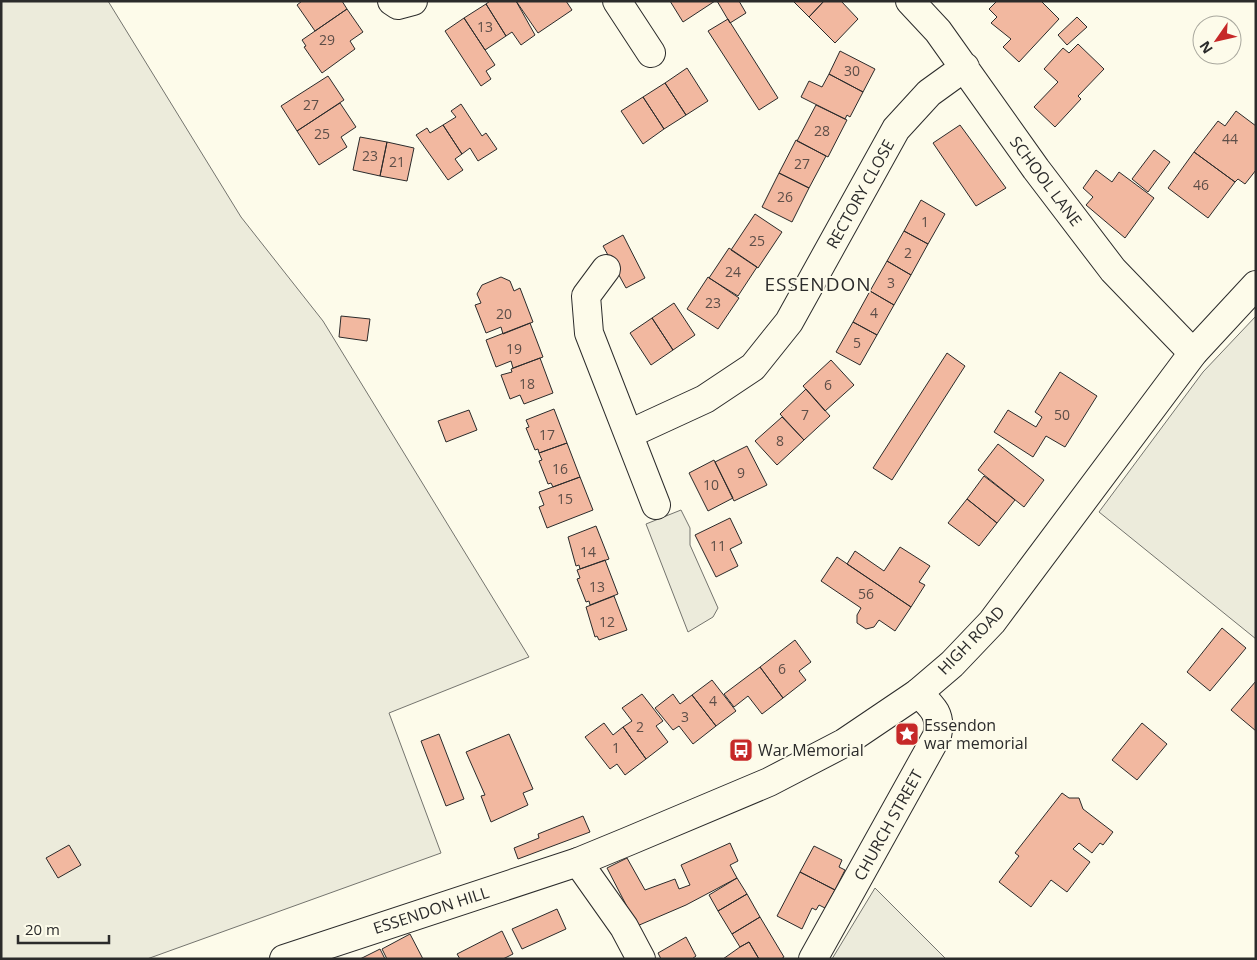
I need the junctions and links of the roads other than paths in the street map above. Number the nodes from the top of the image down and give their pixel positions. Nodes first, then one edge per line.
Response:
1 (392, 1) edge
2 (414, 1) edge
3 (617, 1) edge
4 (910, 1) edge
5 (651, 53) dead end
6 (964, 67) junction
7 (606, 269) dead end
8 (1256, 285) edge
9 (1193, 353) junction
10 (628, 434) junction
11 (656, 505) dead end
12 (918, 693) junction
13 (578, 862) junction
14 (284, 959) edge
15 (642, 959) edge
16 (813, 959) edge

1 - 2 street
3 - 5 street
4 - 6 street, SCHOOL LANE
6 - 9 street, SCHOOL LANE
6 - 10 street, RECTORY CLOSE
7 - 10 street
8 - 9 street, HIGH ROAD
9 - 12 street, HIGH ROAD
10 - 11 street
12 - 13 street, HIGH ROAD
12 - 16 street, CHURCH STREET
13 - 14 street, ESSENDON HILL
13 - 15 street

